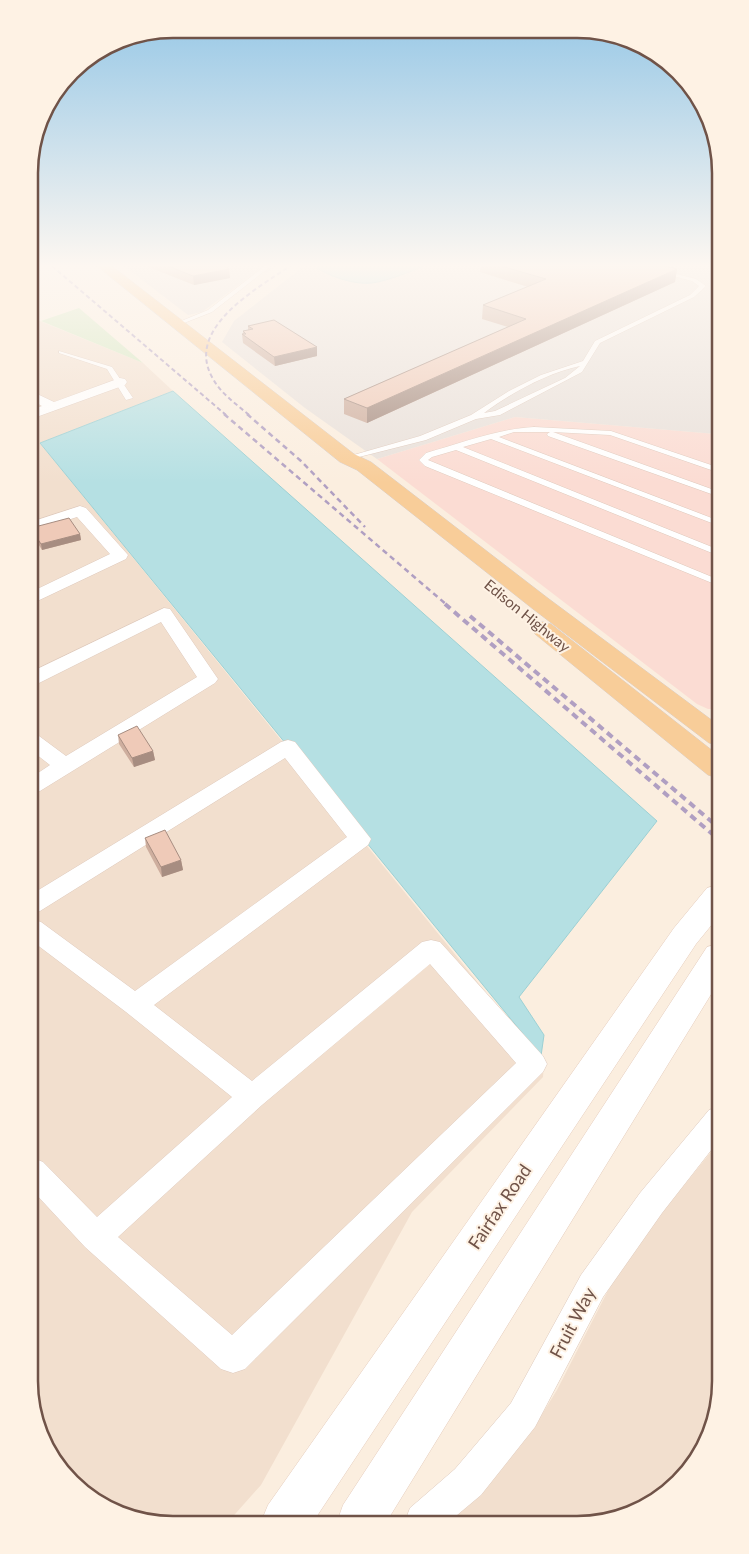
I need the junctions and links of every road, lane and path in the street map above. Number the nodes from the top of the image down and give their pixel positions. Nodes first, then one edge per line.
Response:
1 (195, 339) edge
2 (604, 339) edge
3 (61, 352) dead end
4 (586, 363) junction
5 (120, 382) junction
6 (129, 398) dead end
7 (38, 399) edge
8 (53, 407) junction
9 (38, 412) edge
10 (474, 417) junction
11 (539, 429) junction
12 (491, 436) junction
13 (456, 447) junction
14 (347, 458) junction
15 (712, 469) edge
16 (712, 492) edge
17 (712, 521) edge
18 (38, 525) edge
19 (712, 550) edge
20 (712, 580) edge
21 (38, 596) edge
22 (38, 676) edge
23 (712, 732) edge
24 (38, 746) edge
25 (712, 764) edge
26 (65, 766) junction
27 (38, 782) edge
28 (38, 901) edge
29 (711, 904) edge
30 (38, 932) edge
31 (711, 967) edge
32 (135, 1005) junction
33 (252, 1097) junction
34 (711, 1129) edge
35 (38, 1176) edge
36 (96, 1237) junction
37 (289, 1516) edge
38 (364, 1516) edge
39 (429, 1516) edge

1 - 14 main road, Edison Highway
2 - 4 lane
3 - 5 lane
4 - 10 lane
4 - 10 lane
5 - 6 lane
5 - 8 street
7 - 8 street
8 - 9 street
10 - 14 lane
11 - 12 lane
11 - 15 lane
11 - 16 lane
12 - 13 lane
12 - 17 lane
13 - 19 lane
13 - 20 lane
14 - 23 main road, Edison Highway
14 - 25 main road, Edison Highway
18 - 21 street
22 - 26 street
24 - 26 street
26 - 27 street
28 - 32 street
29 - 37 main road, Fairfax Road
30 - 32 street
31 - 38 main road
32 - 33 street
33 - 36 street
33 - 36 street
34 - 39 street, Fruit Way
35 - 36 street

